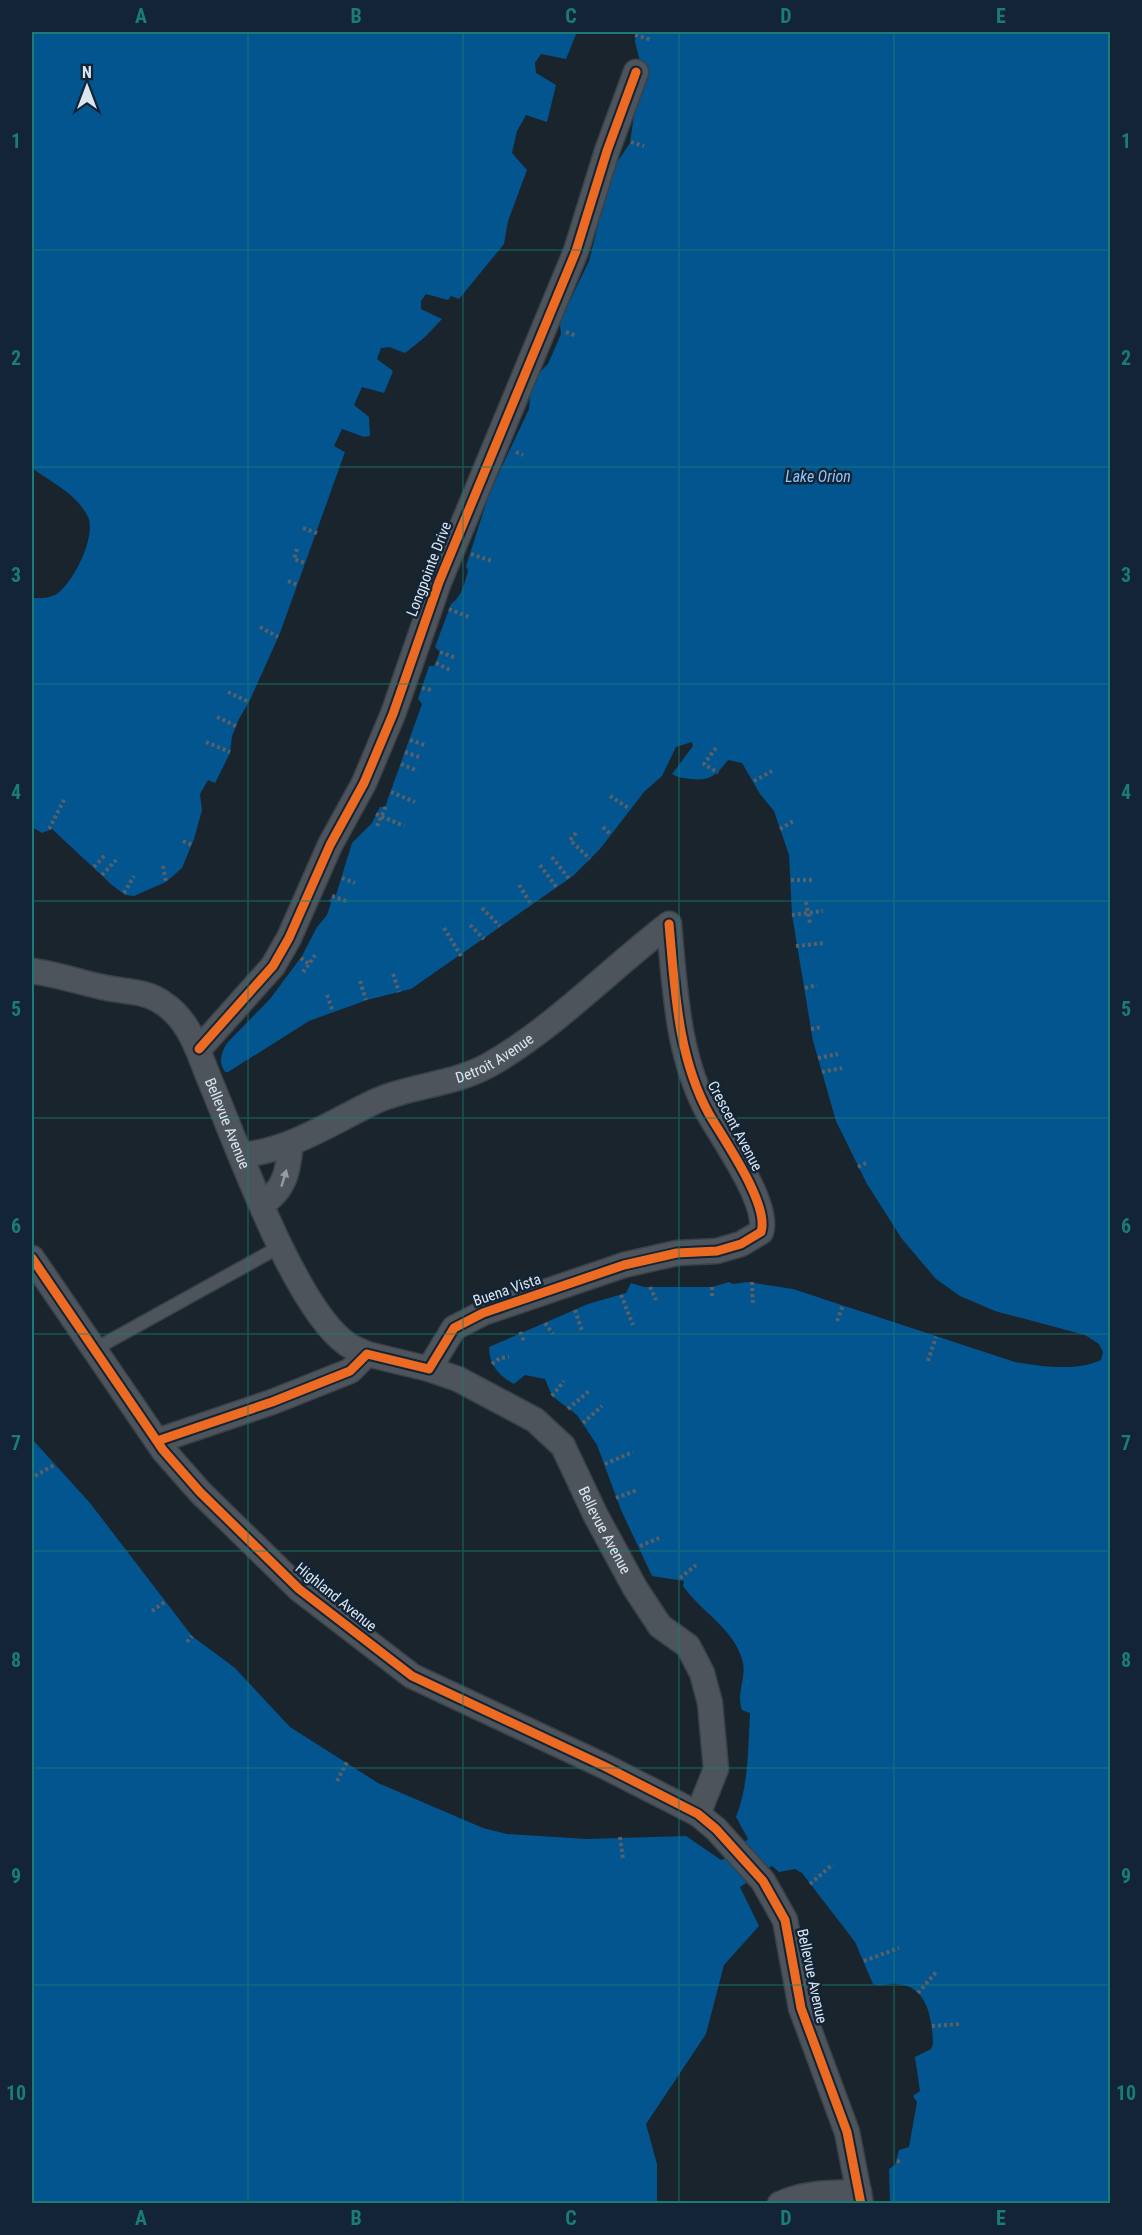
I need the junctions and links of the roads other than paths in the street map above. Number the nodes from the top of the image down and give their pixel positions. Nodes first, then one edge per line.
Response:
1 (636, 72) dead end
2 (669, 924) joint
3 (32, 970) edge
4 (199, 1048) junction
5 (291, 1143) junction
6 (241, 1155) junction
7 (262, 1204) junction
8 (761, 1232) joint
9 (281, 1246) junction
10 (32, 1258) edge
11 (95, 1349) junction
12 (367, 1354) junction
13 (429, 1369) junction
14 (157, 1441) junction
15 (707, 1821) junction
16 (860, 2198) edge
17 (780, 2204) edge

1 - 4 street, Longpointe Drive
2 - 5 street, Detroit Avenue
2 - 8 street, Crescent Avenue
3 - 4 street, Bellevue Avenue
4 - 6 street, Bellevue Avenue
5 - 6 street, Detroit Avenue
7 -> 5 street
6 - 7 street, Bellevue Avenue
7 - 9 street, Bellevue Avenue
8 - 13 street, Buena Vista
9 - 11 lane
9 - 12 street, Bellevue Avenue
10 - 11 street, Highland Avenue
11 - 14 street, Highland Avenue
12 - 13 street
12 - 14 street
13 - 15 street, Bellevue Avenue
14 - 15 street, Highland Avenue
15 - 16 street, Bellevue Avenue
16 - 17 street

